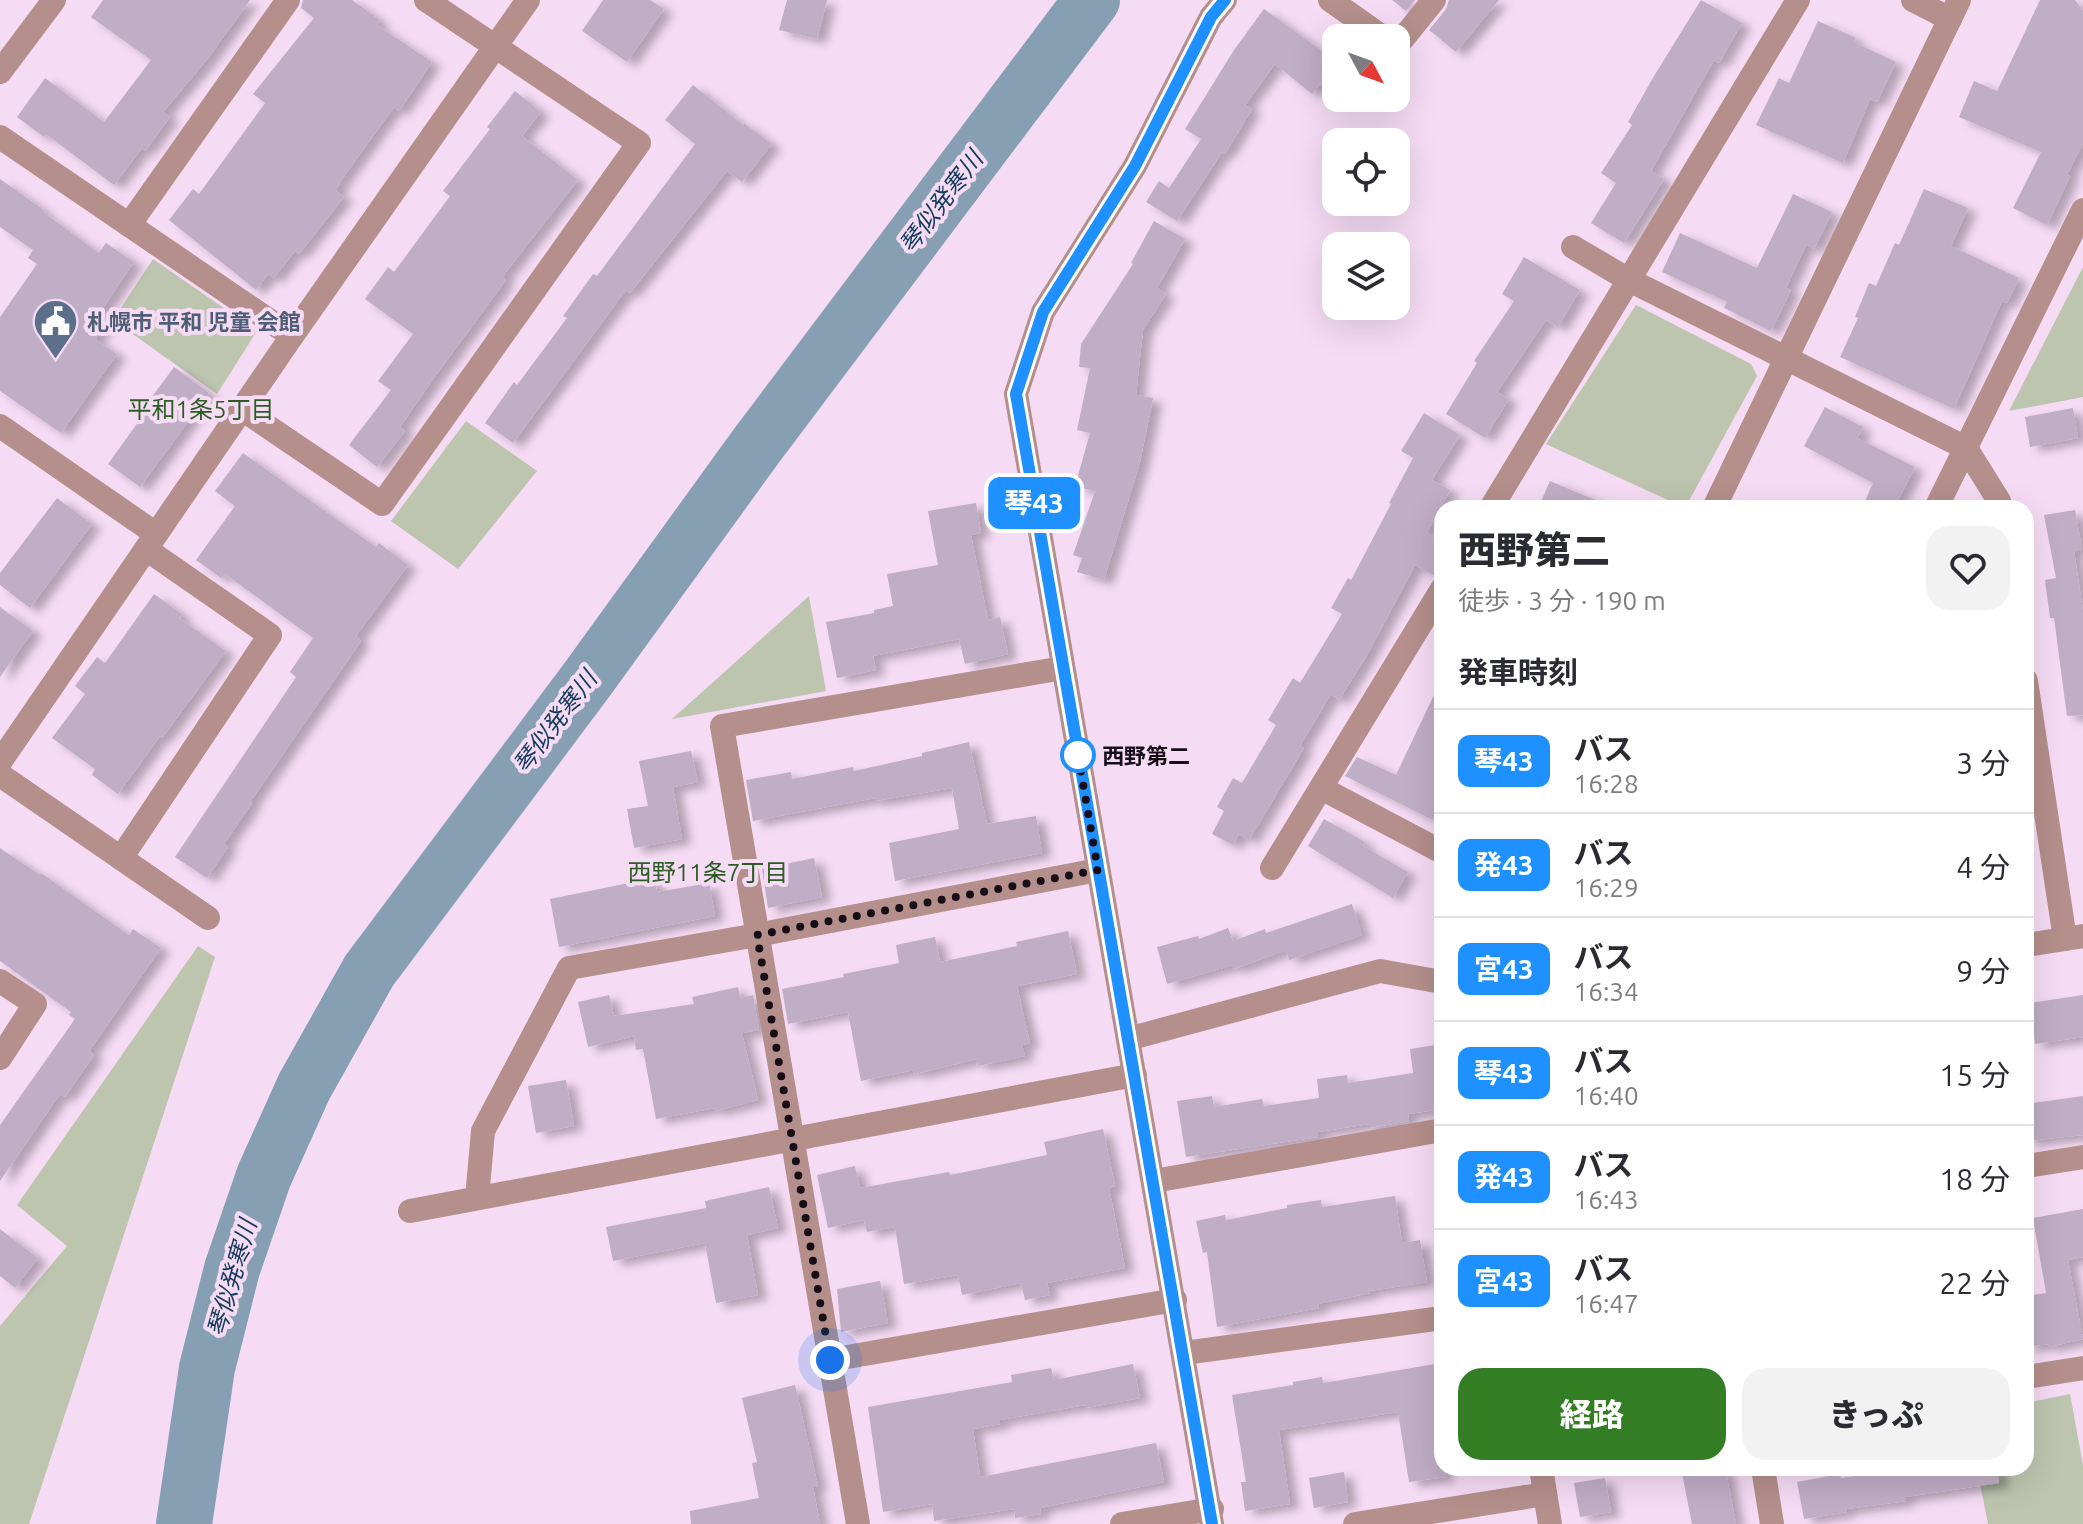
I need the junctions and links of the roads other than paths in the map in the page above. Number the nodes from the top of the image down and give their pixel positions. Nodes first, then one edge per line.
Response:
1 (54, 0) edge
2 (288, 0) edge
3 (426, 0) edge
4 (528, 0) edge
5 (1225, 0) edge
6 (1330, 0) edge
7 (1434, 0) edge
8 (1798, 0) edge
9 (1913, 0) edge
10 (1954, 10) edge
11 (1364, 24) edge
12 (1410, 30) edge
13 (496, 47) junction
14 (0, 72) edge
15 (0, 137) edge
16 (2083, 210) edge
17 (129, 225) junction
18 (1573, 247) dead end
19 (1629, 280) junction
20 (292, 336) junction
21 (1788, 359) junction
22 (242, 409) junction
23 (0, 426) edge
24 (1966, 448) junction
25 (1496, 500) edge
26 (1718, 500) edge
27 (1940, 500) edge
28 (1998, 500) edge
29 (151, 541) junction
30 (1434, 602) edge
31 (1063, 668) junction
32 (2034, 724) edge
33 (0, 762) edge
34 (0, 775) edge
35 (1321, 788) junction
36 (1434, 848) edge
37 (121, 858) junction
38 (1272, 868) dead end
39 (1098, 870) junction
40 (208, 918) dead end
41 (757, 935) junction
42 (2074, 937) edge
43 (2034, 944) edge
44 (0, 981) edge
45 (1434, 981) edge
46 (1128, 1039) junction
47 (0, 1058) edge
48 (1135, 1075) junction
49 (1434, 1131) edge
50 (792, 1138) junction
51 (2083, 1157) edge
52 (2034, 1165) edge
53 (1154, 1181) junction
54 (477, 1198) junction
55 (410, 1211) dead end
56 (1175, 1300) junction
57 (1434, 1319) edge
58 (1184, 1353) junction
59 (830, 1360) junction
60 (2083, 1368) edge
61 (2034, 1376) edge
62 (1542, 1476) edge
63 (1764, 1476) edge
64 (1545, 1494) junction
65 (1212, 1516) edge
66 (858, 1524) edge
67 (1122, 1524) edge
68 (1355, 1524) edge
69 (1550, 1524) edge
70 (1772, 1524) edge

1 - 14 street
2 - 17 street
3 - 13 street
4 - 13 street
5 - 31 street
6 - 11 street
7 - 12 street
8 - 19 street
9 - 10 street
10 - 21 street
13 - 20 street
13 - 22 street
15 - 17 street
16 - 24 street
17 - 20 street
18 - 19 street
19 - 21 street
19 - 25 street
20 - 22 street
21 - 24 street
21 - 26 street
22 - 29 street
23 - 29 street
24 - 27 street
24 - 28 street
29 - 33 street
29 - 37 street
30 - 35 street
31 - 39 street
31 - 41 street
32 - 42 street
34 - 37 street
35 - 36 street
35 - 38 street
37 - 40 street
39 - 41 street
39 - 46 street
41 - 50 street
41 - 54 street
42 - 43 street
44 - 47 street
45 - 46 street
46 - 48 street
48 - 50 street
48 - 53 street
49 - 53 street
50 - 54 street
50 - 59 street
51 - 52 street
53 - 56 street
54 - 55 street
56 - 58 street
56 - 59 street
57 - 58 street
58 - 65 street
59 - 66 street
60 - 61 street
62 - 64 street
63 - 70 street
64 - 68 street
64 - 69 street
65 - 67 street

